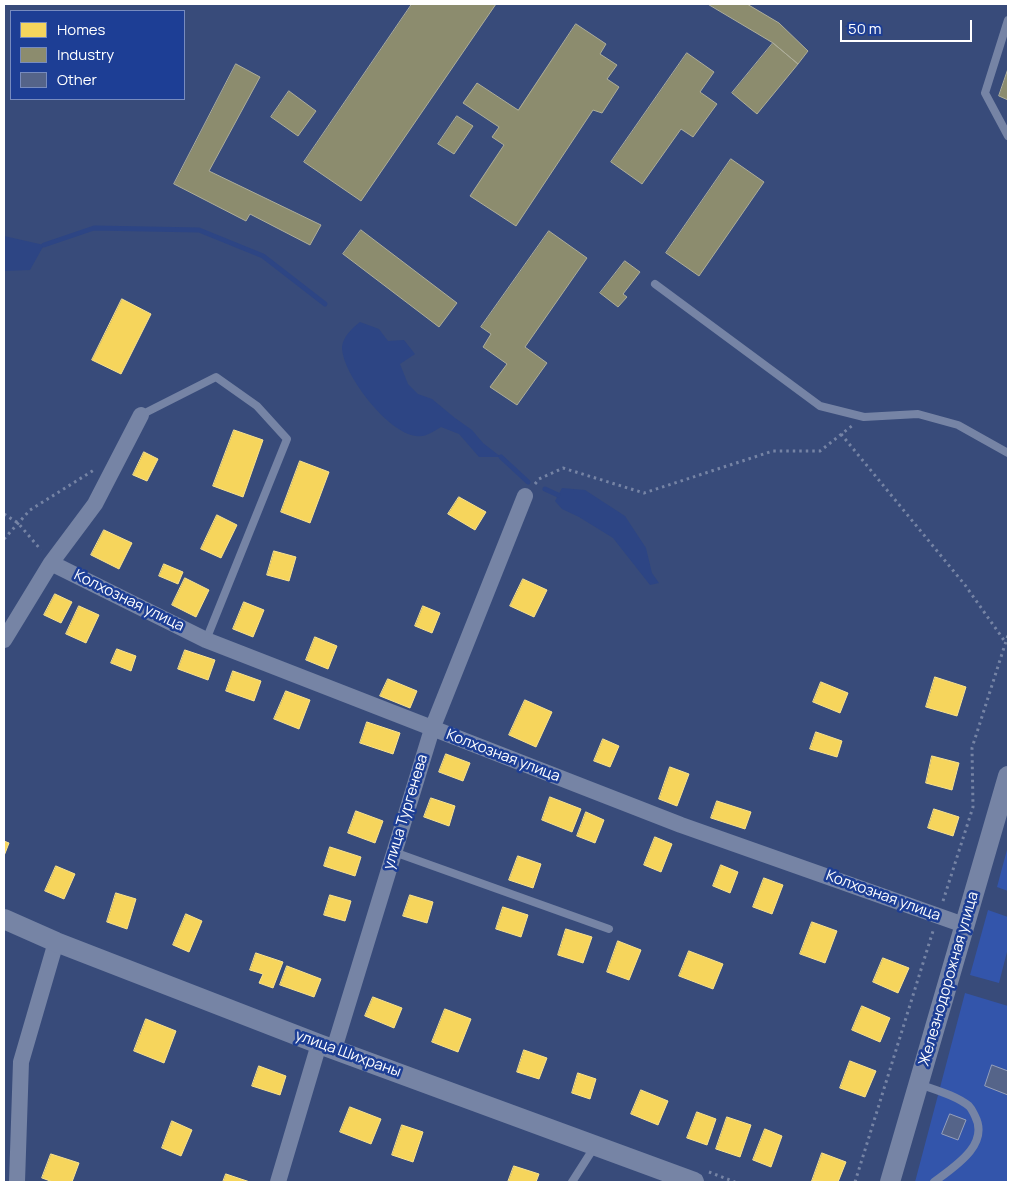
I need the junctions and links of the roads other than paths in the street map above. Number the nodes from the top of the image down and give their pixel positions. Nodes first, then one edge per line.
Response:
1 (1008, 20) edge
2 (1008, 136) edge
3 (655, 284) dead end
4 (141, 415) joint
5 (1008, 453) edge
6 (526, 496) road end
7 (51, 562) junction
8 (4, 640) edge
9 (206, 640) junction
10 (432, 729) junction
11 (1008, 776) edge
12 (394, 852) junction
13 (4, 919) edge
14 (964, 925) junction
15 (609, 929) dead end
16 (56, 942) junction
17 (327, 1046) junction
18 (918, 1084) junction
19 (595, 1145) junction
20 (17, 1182) edge
21 (278, 1182) edge
22 (572, 1182) edge
23 (694, 1182) edge
24 (890, 1182) edge
25 (934, 1182) edge

1 - 2 lane
3 - 5 lane
4 - 7 street
4 - 9 lane
6 - 10 street, улица Тургенева
7 - 8 street
7 - 9 street, Колхозная улица
9 - 10 street, Колхозная улица
10 - 12 street, улица Тургенева
10 - 14 street, Колхозная улица
11 - 14 street, Железнодорожная улица
12 - 15 lane
12 - 17 street, улица Тургенева
13 - 16 street, улица Шихраны
14 - 18 street, Железнодорожная улица
16 - 17 street, улица Шихраны
16 - 20 street
17 - 19 street, улица Шихраны
17 - 21 street, улица Тургенева
18 - 24 street, Железнодорожная улица
18 - 25 lane
19 - 22 lane
19 - 23 street, улица Шихраны

